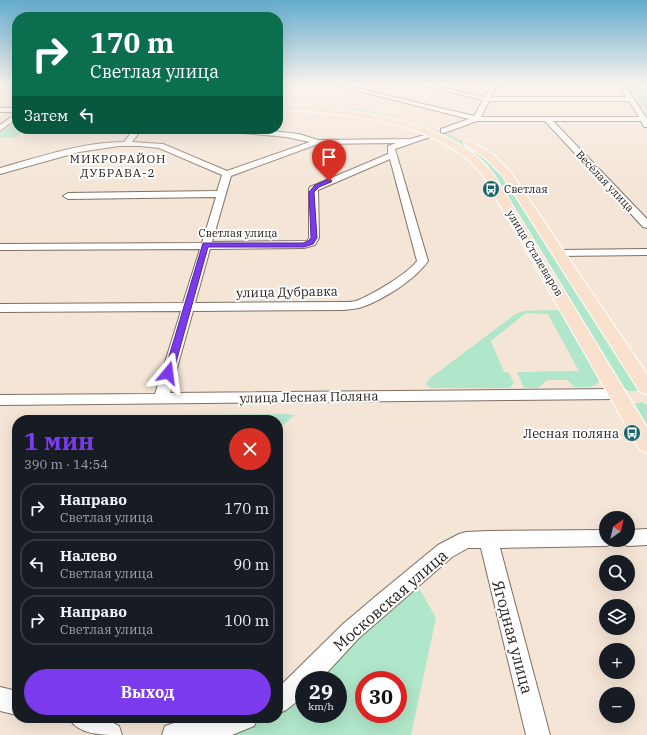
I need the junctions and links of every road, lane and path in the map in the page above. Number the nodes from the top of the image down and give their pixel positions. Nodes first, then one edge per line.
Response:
1 (12, 119) edge
2 (392, 119) edge
3 (396, 119) edge
4 (526, 119) edge
5 (547, 119) edge
6 (557, 119) edge
7 (476, 120) joint
8 (403, 121) junction
9 (645, 122) edge
10 (0, 129) edge
11 (438, 133) junction
12 (134, 134) edge
13 (270, 134) edge
14 (410, 141) junction
15 (317, 142) junction
16 (126, 144) junction
17 (480, 150) junction
18 (465, 151) junction
19 (392, 155) junction
20 (0, 171) edge
21 (227, 174) junction
22 (220, 194) junction
23 (68, 196) dead end
24 (647, 225) edge
25 (205, 245) junction
26 (0, 247) edge
27 (647, 252) edge
28 (559, 253) junction
29 (187, 307) junction
30 (0, 308) edge
31 (647, 388) edge
32 (618, 394) junction
33 (647, 396) edge
34 (161, 399) junction
35 (0, 400) edge
36 (647, 444) edge
37 (647, 537) edge
38 (599, 538) edge
39 (635, 538) edge
40 (488, 539) junction
41 (313, 671) edge
42 (295, 689) edge
43 (0, 699) edge
44 (283, 699) edge
45 (12, 702) edge
46 (89, 723) edge
47 (233, 723) edge
48 (105, 734) edge
49 (174, 735) edge
50 (538, 735) edge

1 - 10 street
2 - 8 main road, улица Сталеваров
3 - 8 main road, улица Сталеваров
4 - 7 street
5 - 24 street, Весёлая улица
6 - 9 street
7 - 11 street
8 - 11 main road, улица Сталеваров
11 - 14 street
11 - 17 main road, улица Сталеваров
11 - 18 main road, улица Сталеваров
12 - 16 street
13 - 15 street
14 - 15 street
14 - 19 street
15 - 21 street
16 - 20 street
16 - 21 street
17 - 18 main road
17 - 28 main road, улица Сталеваров
18 - 32 main road, улица Сталеваров
19 - 25 street, Светлая улица
19 - 29 street, улица Дубравка
21 - 22 street
22 - 23 street
22 - 25 street
25 - 26 street, Светлая улица
25 - 29 street
27 - 28 street
28 - 31 main road, улица Сталеваров
29 - 30 street, улица Дубравка
29 - 34 street
32 - 33 main road
32 - 34 street, улица Лесная Поляна
32 - 36 main road, улица Сталеваров
34 - 35 street, улица Лесная Поляна
37 - 39 street
38 - 40 street, Московская улица
40 - 41 street, Московская улица
40 - 50 street, Ягодная улица
42 - 44 street, Московская улица
43 - 45 street
46 - 48 street
47 - 49 street

